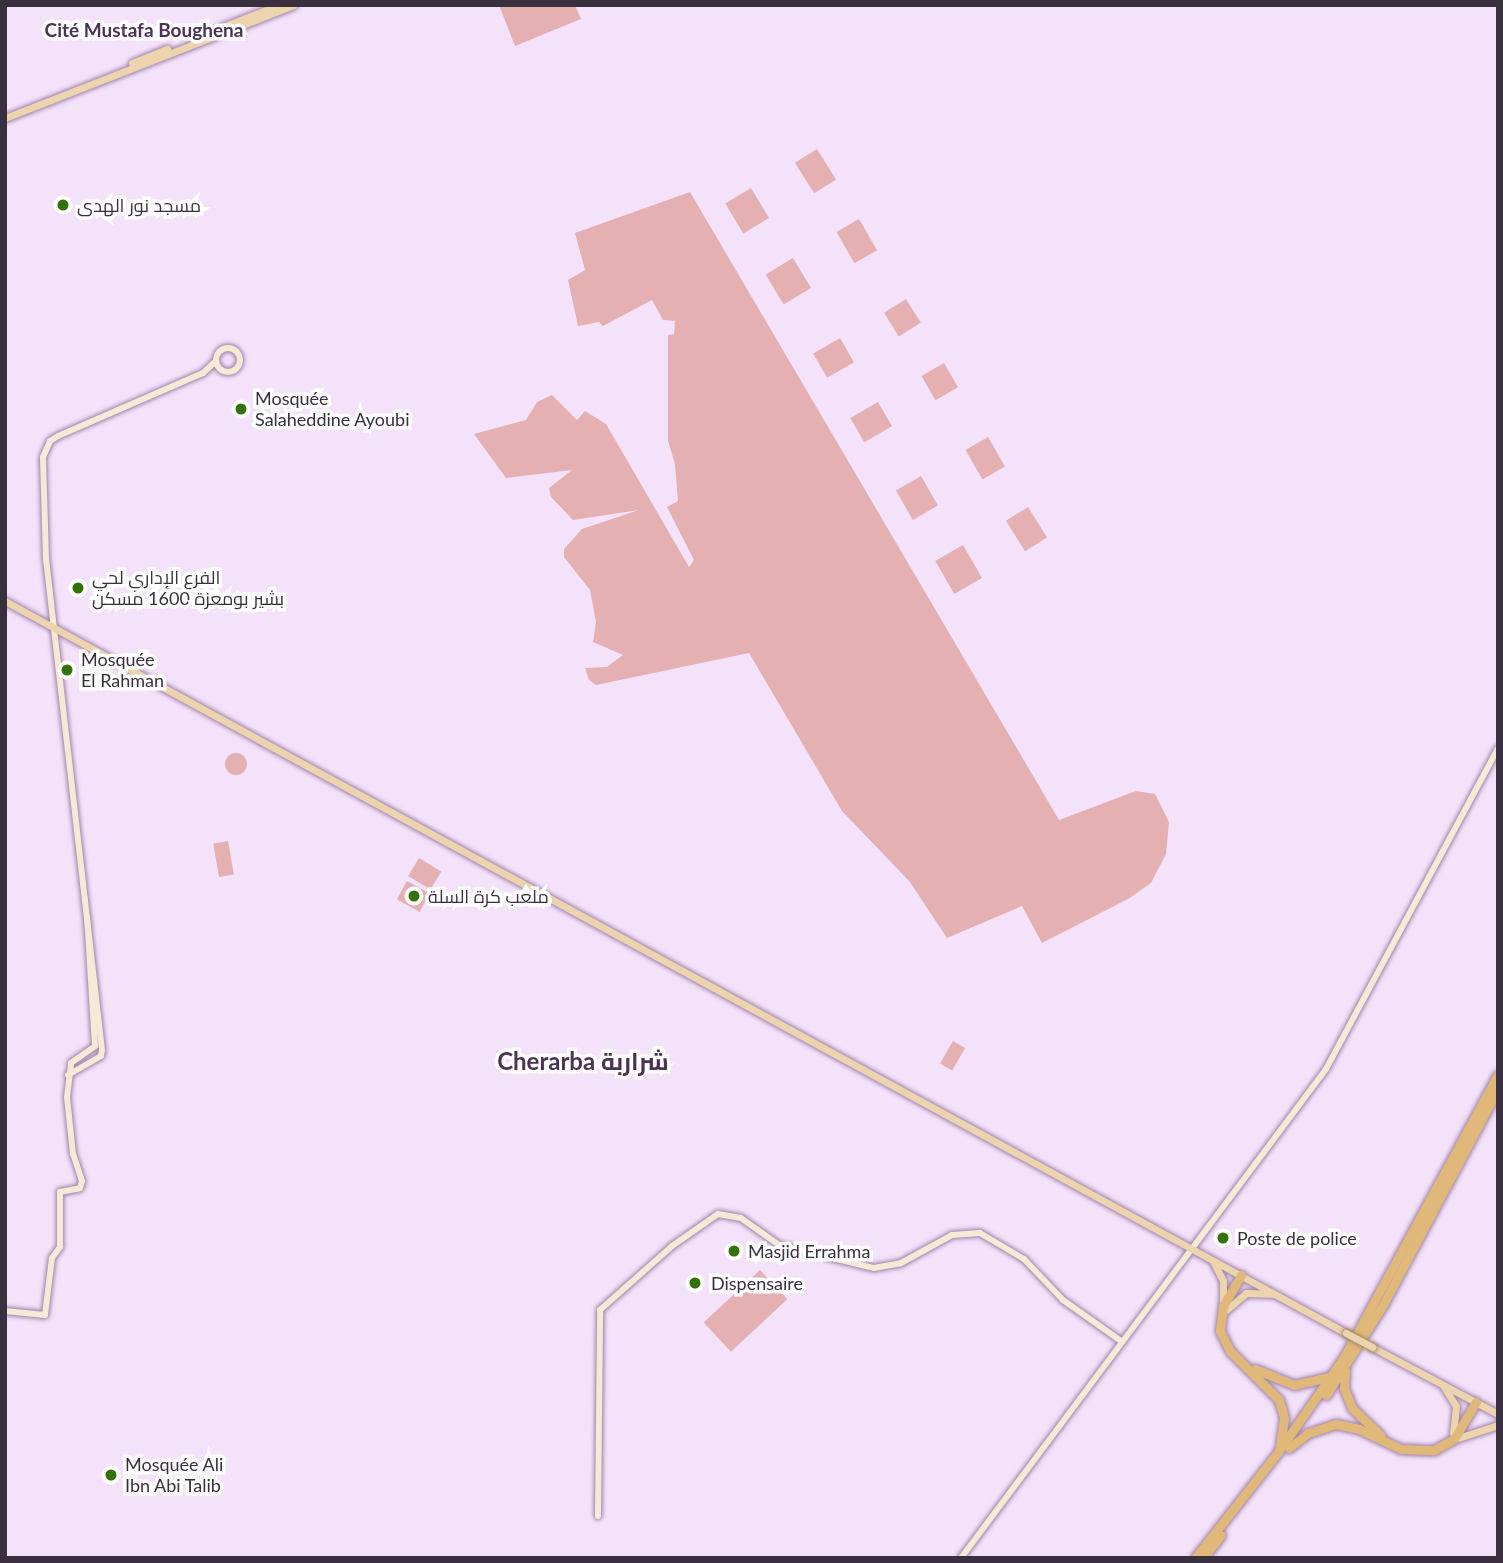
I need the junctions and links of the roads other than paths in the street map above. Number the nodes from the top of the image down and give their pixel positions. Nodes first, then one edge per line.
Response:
1 (278, 5) edge
2 (294, 5) edge
3 (5, 116) edge
4 (216, 361) junction
5 (222, 370) junction
6 (203, 373) junction
7 (5, 601) edge
8 (56, 629) junction
9 (1498, 748) edge
10 (1498, 1075) edge
11 (1498, 1089) edge
12 (1190, 1246) junction
13 (1210, 1258) junction
14 (1244, 1276) junction
15 (1281, 1296) junction
16 (1225, 1308) junction
17 (5, 1311) edge
18 (1121, 1341) junction
19 (1346, 1367) junction
20 (1332, 1376) junction
21 (1441, 1384) junction
22 (1476, 1402) junction
23 (1498, 1414) edge
24 (1498, 1425) edge
25 (1454, 1436) junction
26 (1289, 1447) junction
27 (1278, 1452) junction
28 (598, 1516) dead end
29 (961, 1558) edge
30 (1195, 1558) edge
31 (1203, 1558) edge

1 - 3 main road
2 - 3 main road
4 - 5 street
4 - 5 street
4 - 6 street
5 - 6 street
6 - 8 street
7 - 8 main road
8 - 12 main road
8 - 17 street
9 - 12 street
10 - 20 highway
11 - 19 highway
12 - 13 main road
12 - 18 street
13 - 14 main road
13 - 16 main road
14 - 15 main road
14 - 16 highway
15 - 16 main road
15 - 21 main road, bridge
16 - 20 highway
16 - 27 highway
18 - 28 street
18 - 29 street
19 - 25 highway
19 - 26 highway
20 - 27 highway
21 - 22 main road
21 - 25 main road
22 - 23 main road
22 - 25 highway
24 - 25 main road
25 - 26 highway
26 - 31 highway
27 - 30 highway

